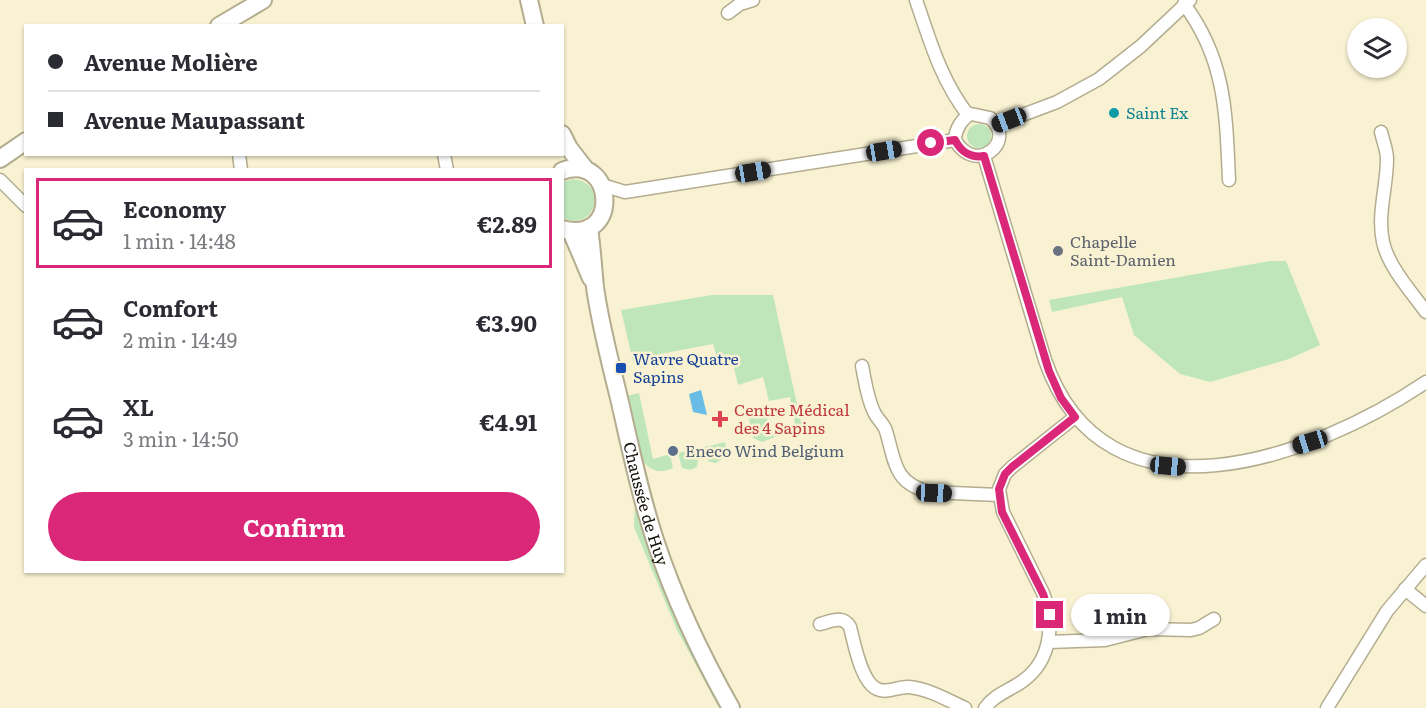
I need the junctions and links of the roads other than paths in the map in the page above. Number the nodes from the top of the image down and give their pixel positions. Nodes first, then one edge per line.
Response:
1 (263, 0) edge
2 (529, 0) edge
3 (753, 0) edge
4 (916, 0) edge
5 (1187, 2) edge
6 (728, 13) dead end
7 (222, 24) edge
8 (535, 24) edge
9 (968, 115) junction
10 (996, 125) junction
11 (1381, 132) dead end
12 (564, 138) edge
13 (955, 140) junction
14 (24, 142) edge
15 (984, 156) junction
16 (0, 159) edge
17 (564, 170) edge
18 (585, 170) junction
19 (0, 180) edge
20 (1229, 180) dead end
21 (602, 185) junction
22 (625, 192) junction
23 (24, 204) edge
24 (604, 209) junction
25 (589, 228) junction
26 (567, 230) edge
27 (595, 287) junction
28 (1426, 312) edge
29 (862, 366) dead end
30 (1426, 382) edge
31 (1075, 417) junction
32 (999, 495) junction
33 (1426, 565) edge
34 (1405, 589) junction
35 (1426, 606) edge
36 (1214, 619) dead end
37 (820, 624) dead end
38 (1048, 642) junction
39 (731, 708) edge
40 (965, 708) edge
41 (986, 708) edge
42 (1327, 708) edge

1 - 7 main road
2 - 8 main road
3 - 6 street
4 - 9 street
5 - 10 street
5 - 20 street
9 - 10 street
9 - 13 street
10 - 15 street
11 - 28 street
12 - 18 main road
13 - 15 street
13 - 22 street
14 - 16 main road
15 - 31 street
17 - 18 main road
18 - 21 main road
19 - 23 street
21 - 22 street
21 - 24 main road
22 - 24 street
24 - 25 main road
25 - 26 main road
25 - 27 main road, Chaussée de Huy
26 - 27 main road, Chaussée de Huy
27 - 39 main road, Chaussée de Huy
29 - 32 street
30 - 31 street
31 - 32 street
32 - 38 street
33 - 34 street
34 - 35 street
34 - 42 street
36 - 38 street
37 - 40 street
38 - 41 street

